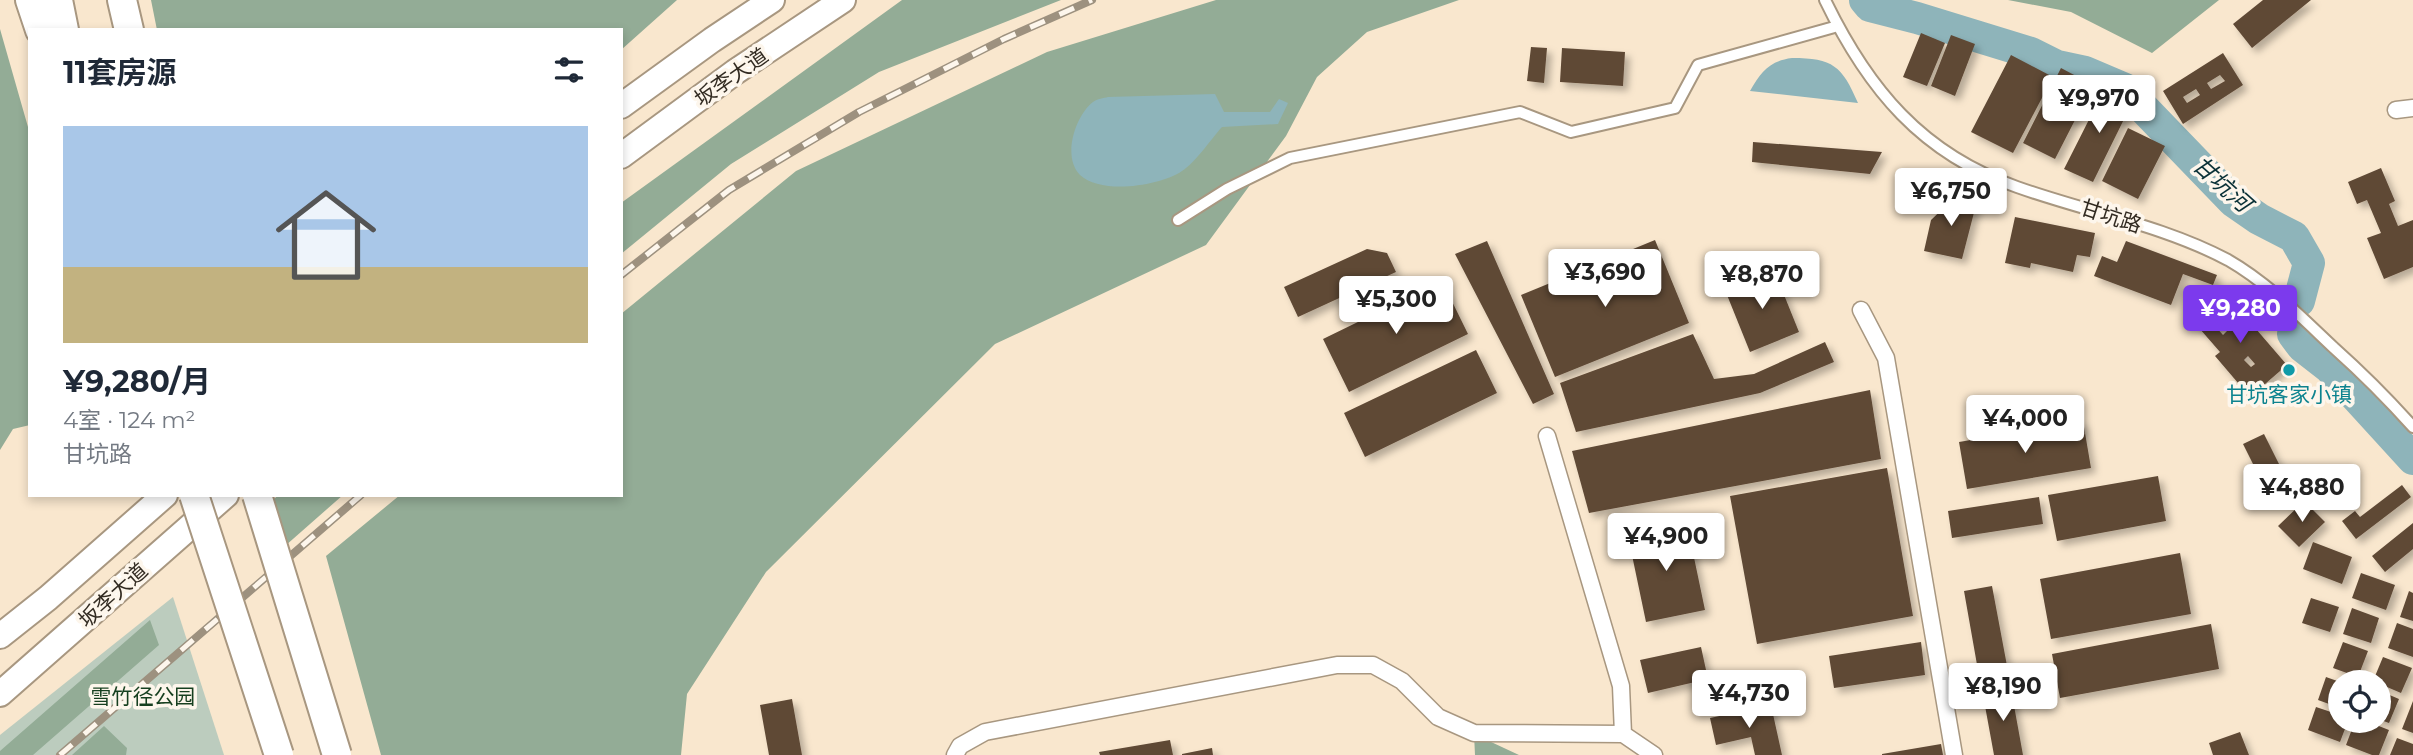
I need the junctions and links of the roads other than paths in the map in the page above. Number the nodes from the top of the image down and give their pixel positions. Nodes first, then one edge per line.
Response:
1 (30, 0) edge
2 (58, 0) edge
3 (122, 0) edge
4 (772, 0) edge
5 (842, 0) edge
6 (1825, 0) edge
7 (1838, 26) junction
8 (39, 28) edge
9 (64, 28) edge
10 (129, 28) edge
11 (623, 105) edge
12 (2413, 108) edge
13 (2396, 110) dead end
14 (623, 155) edge
15 (1178, 220) dead end
16 (1861, 310) dead end
17 (2413, 427) edge
18 (1547, 436) dead end
19 (163, 497) edge
20 (195, 497) edge
21 (224, 497) edge
22 (258, 497) edge
23 (0, 636) edge
24 (0, 694) edge
25 (1623, 734) junction
26 (279, 755) edge
27 (337, 755) edge
28 (955, 755) edge
29 (1654, 755) edge
30 (1954, 755) edge

1 - 8 highway
2 - 9 highway
3 - 10 highway
4 - 11 main road, 坂李大道
5 - 14 main road, 坂李大道
6 - 7 street, 甘坑路
7 - 15 street
7 - 17 street, 甘坑路
12 - 13 street
16 - 30 street
18 - 25 street
19 - 23 main road, 坂李大道
20 - 26 highway, bridge
21 - 24 main road, 坂李大道
22 - 27 highway, bridge
25 - 28 street
25 - 29 street

